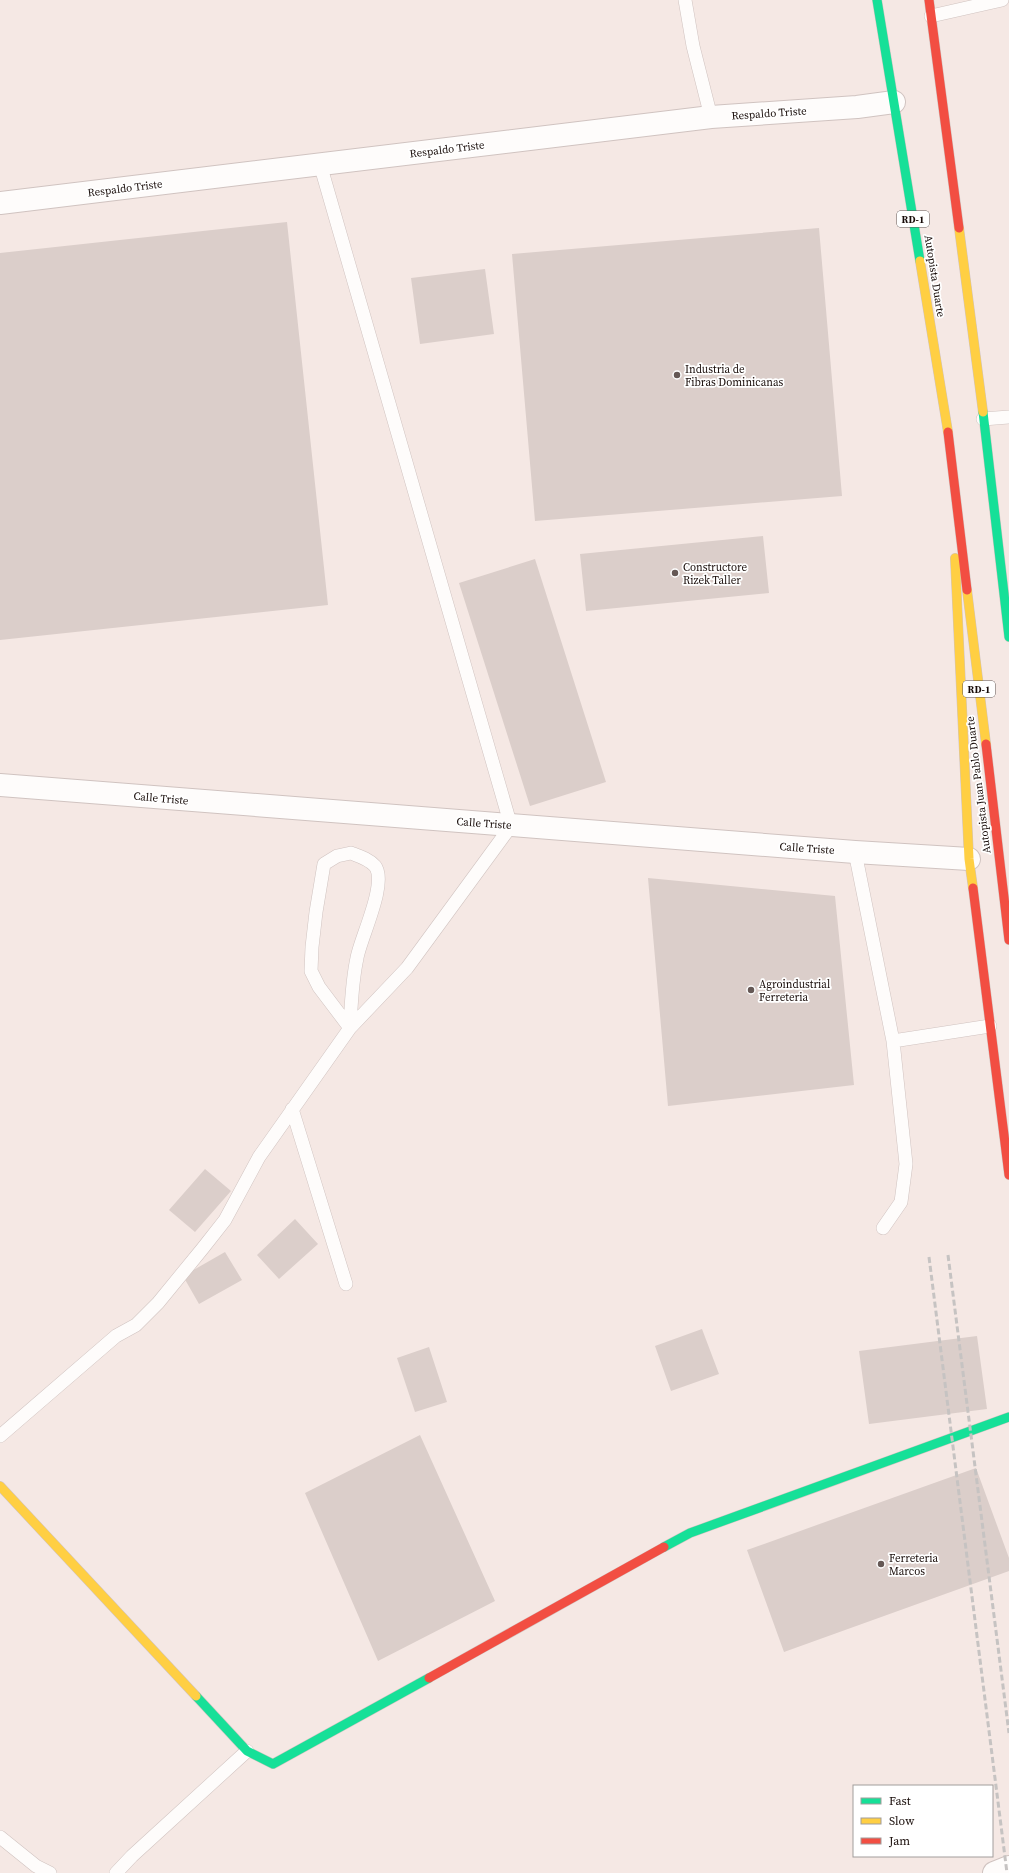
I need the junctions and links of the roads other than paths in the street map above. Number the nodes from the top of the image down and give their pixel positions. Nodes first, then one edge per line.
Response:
1 (685, 0) edge
2 (877, 0) edge
3 (929, 0) edge
4 (1002, 0) edge
5 (932, 16) junction
6 (894, 102) junction
7 (711, 117) junction
8 (320, 164) junction
9 (0, 203) edge
10 (1009, 417) edge
11 (984, 425) junction
12 (949, 437) junction
13 (1009, 560) edge
14 (1009, 638) edge
15 (0, 785) edge
16 (511, 826) junction
17 (855, 852) junction
18 (969, 859) junction
19 (1009, 940) edge
20 (990, 1026) junction
21 (350, 1028) junction
22 (893, 1041) junction
23 (292, 1109) junction
24 (1009, 1175) edge
25 (883, 1228) dead end
26 (346, 1284) dead end
27 (1009, 1417) edge
28 (0, 1436) edge
29 (0, 1486) edge
30 (247, 1751) junction
31 (0, 1837) edge
32 (1009, 1867) edge
33 (50, 1873) edge
34 (116, 1873) edge
35 (994, 1873) edge

1 - 7 lane
2 - 6 main road, Autopista Duarte / RD-1
3 - 5 main road
4 - 5 lane
5 - 11 main road
6 - 7 street, Respaldo Triste
6 - 12 main road, Autopista Duarte / RD-1
7 - 8 street, Respaldo Triste
8 - 9 street, Respaldo Triste
8 - 16 lane
10 - 11 lane
11 - 13 main road
11 - 14 main road
12 - 18 main road
12 - 19 main road, Autopista Juan Pablo Duarte / RD-1
15 - 16 street, Calle Triste
16 - 17 street, Calle Triste
16 - 21 lane
17 - 18 street, Calle Triste
17 - 22 lane
18 - 20 main road
20 - 22 lane
20 - 24 main road
21 - 21 lane
21 - 23 lane
22 - 25 lane
23 - 26 lane
23 - 28 lane
27 - 30 main road
29 - 30 main road
30 - 34 lane
31 - 33 lane
32 - 35 street

